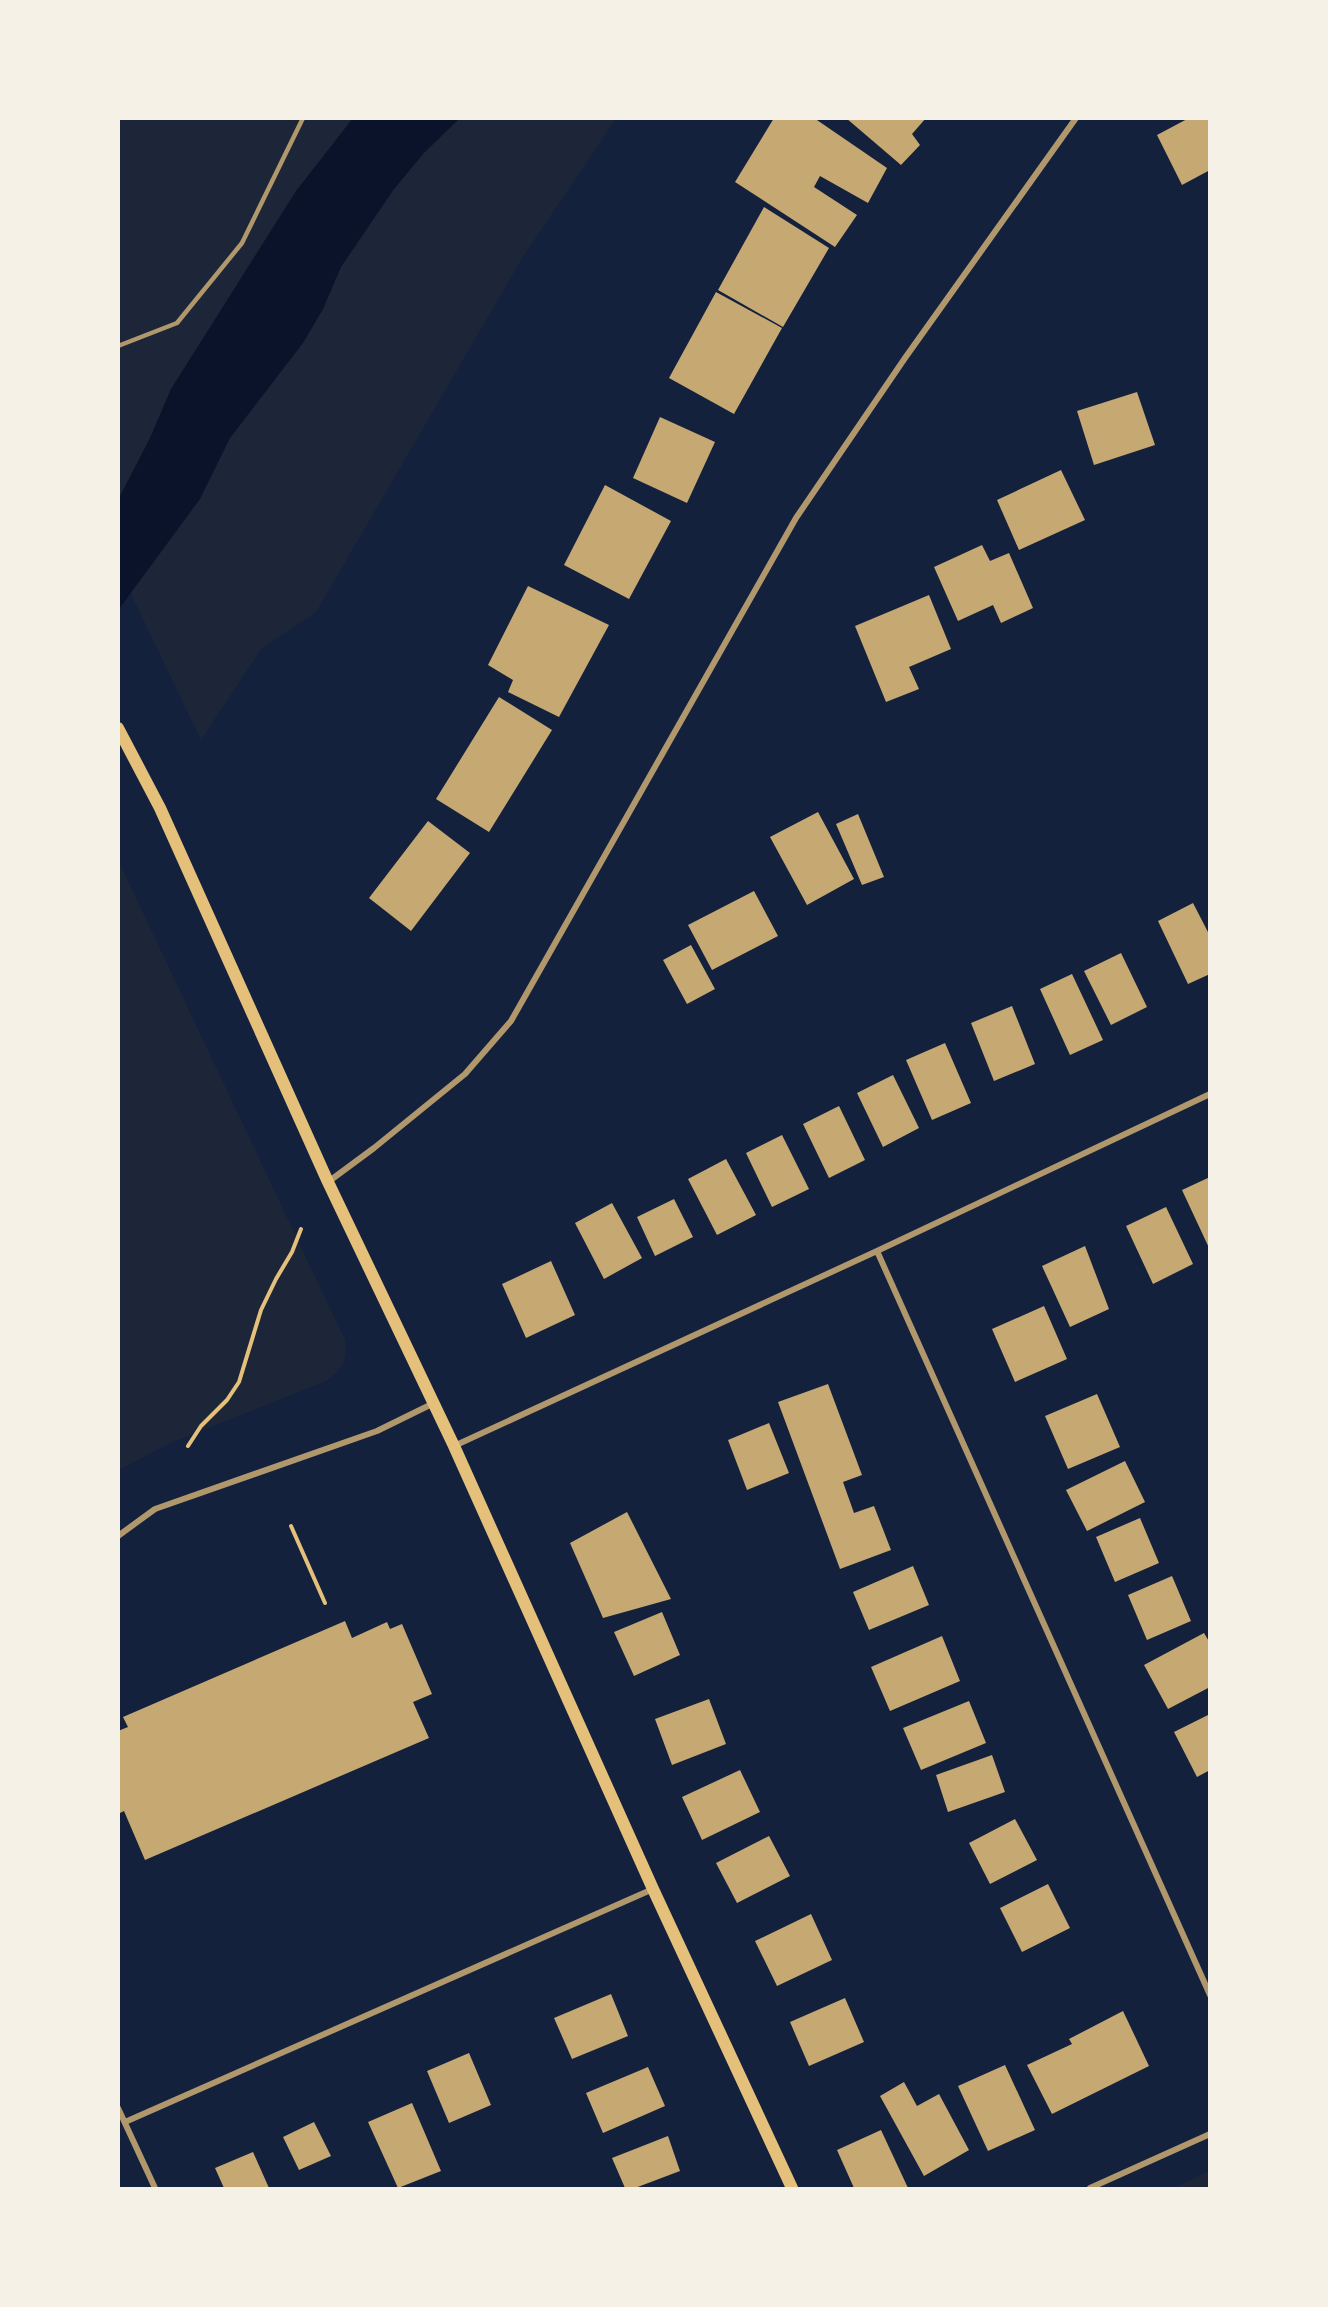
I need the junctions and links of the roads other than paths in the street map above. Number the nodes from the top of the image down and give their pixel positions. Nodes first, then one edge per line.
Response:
1 (303, 118) edge
2 (1076, 118) edge
3 (118, 346) edge
4 (118, 728) edge
5 (1209, 1094) edge
6 (328, 1182) junction
7 (877, 1251) junction
8 (434, 1403) junction
9 (454, 1446) junction
10 (118, 1536) edge
11 (653, 1889) junction
12 (1209, 1995) edge
13 (118, 2108) edge
14 (125, 2122) junction
15 (1209, 2134) edge
16 (155, 2188) edge
17 (792, 2188) edge
18 (1090, 2188) edge

1 - 3 lane
2 - 6 street
4 - 6 main road
5 - 7 street
6 - 8 main road
7 - 9 street
7 - 12 street
8 - 9 main road
8 - 10 street
9 - 11 main road
11 - 14 street
11 - 17 main road
13 - 14 street
14 - 16 street
15 - 18 street

